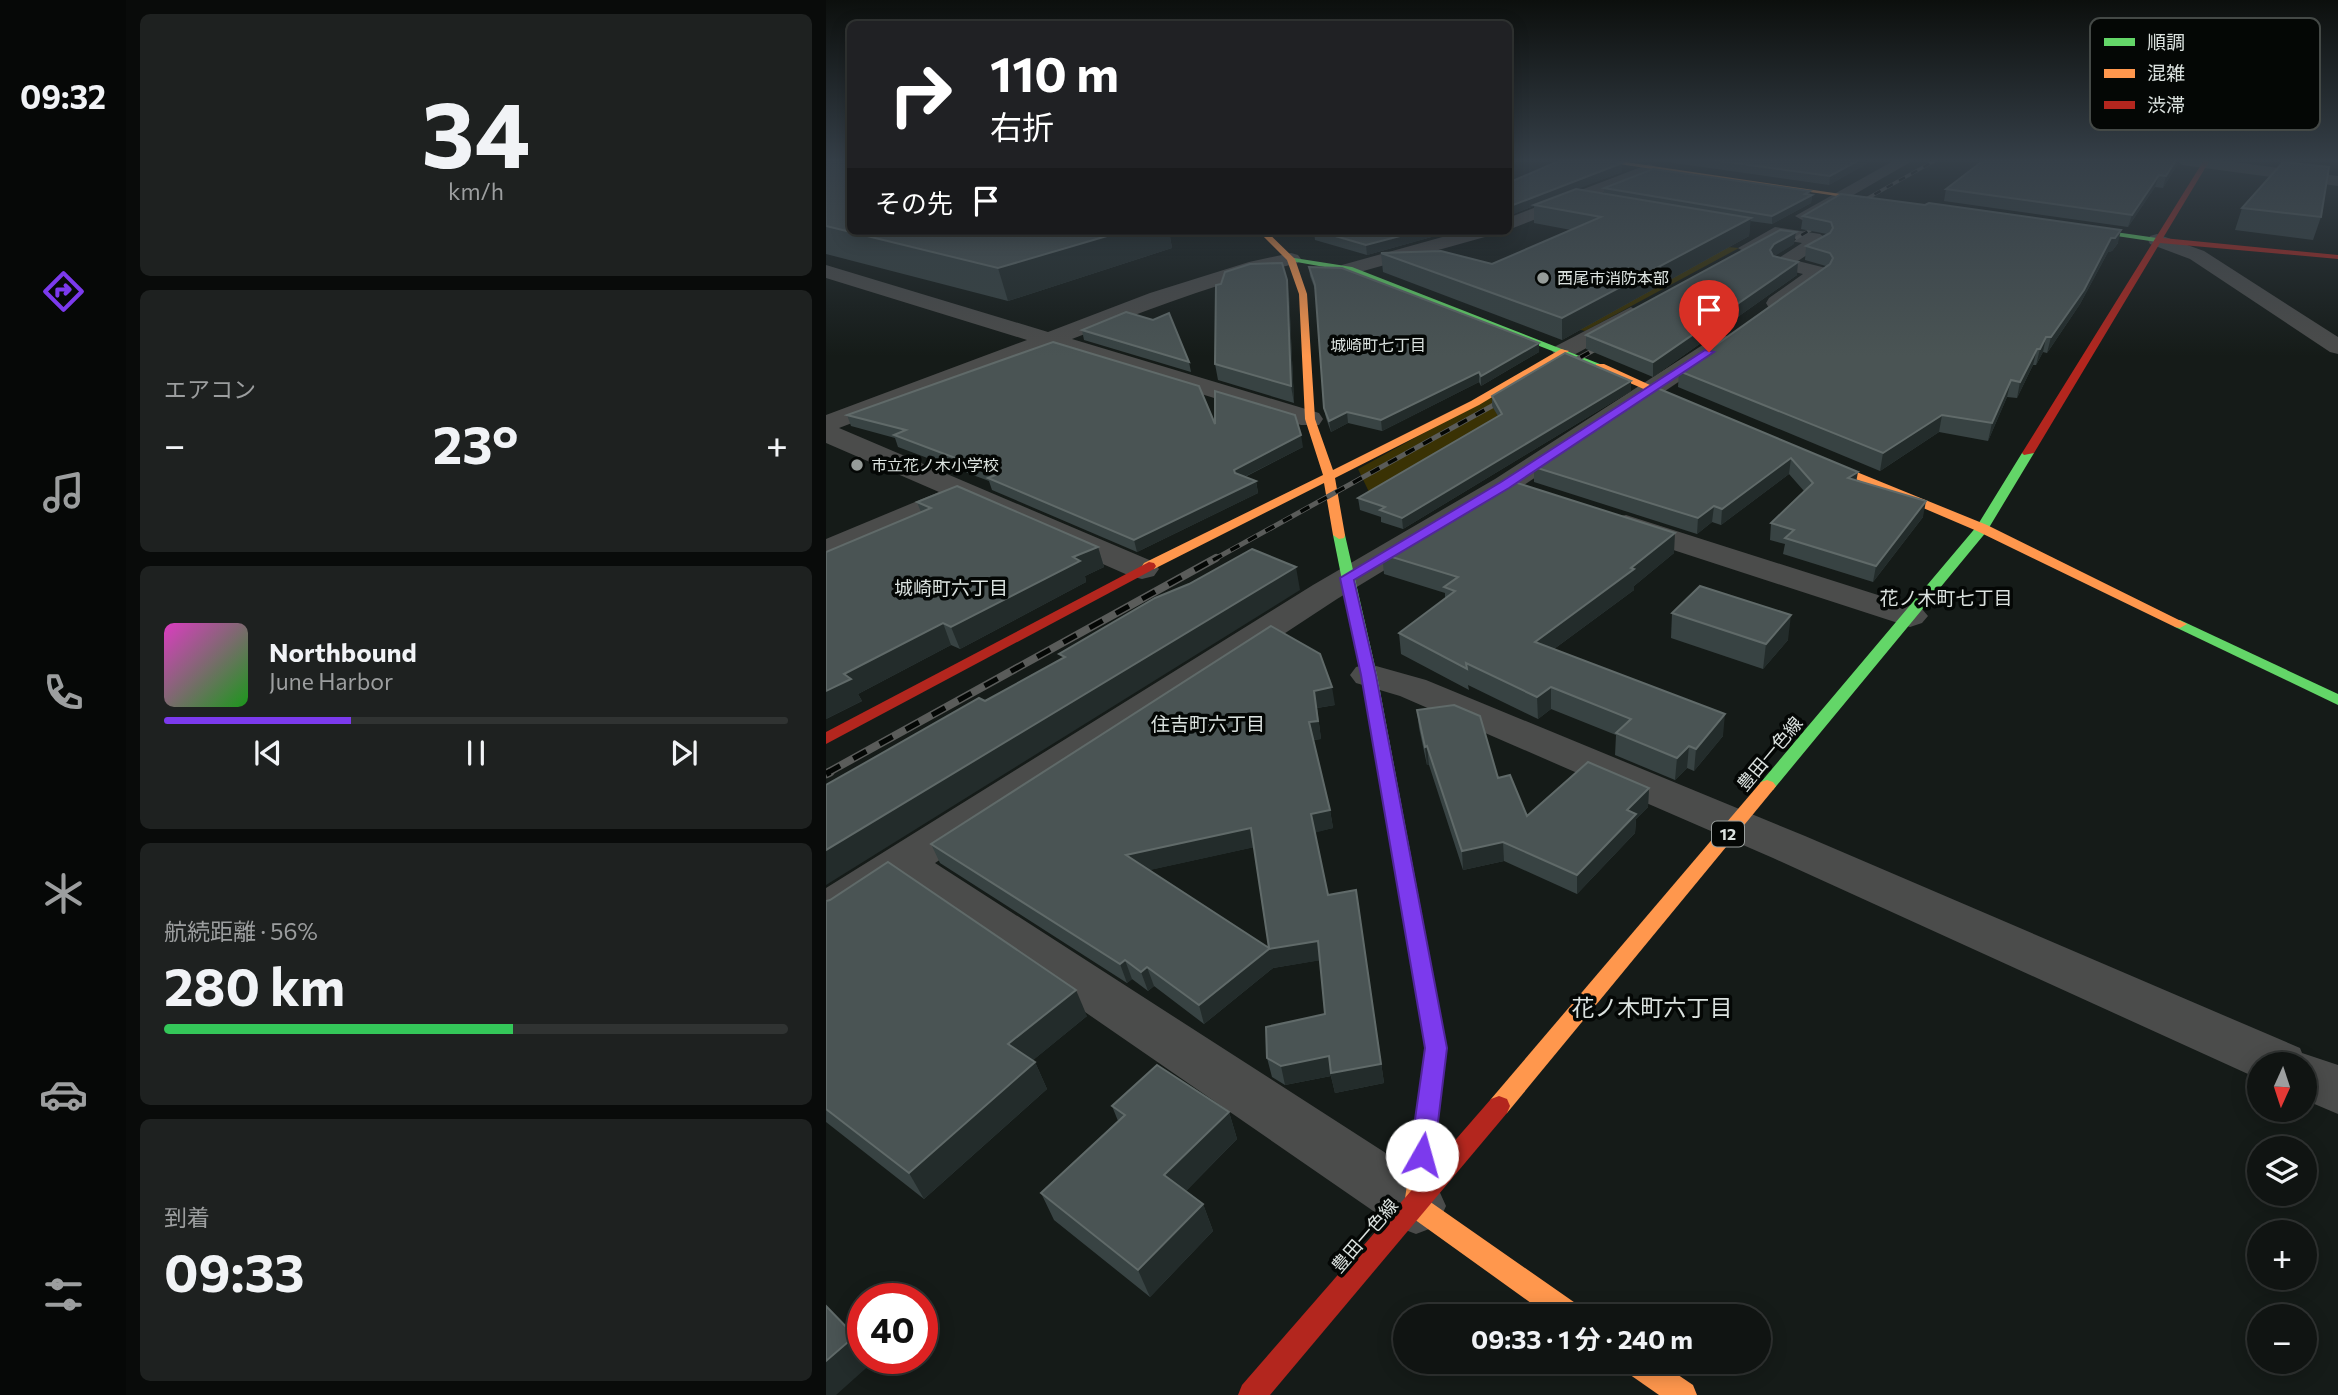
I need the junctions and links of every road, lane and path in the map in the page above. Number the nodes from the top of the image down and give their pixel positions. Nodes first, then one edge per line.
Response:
1 (1789, 225) edge
2 (2055, 225) edge
3 (2166, 225) edge
4 (1748, 228) edge
5 (1775, 233) junction
6 (1268, 235) edge
7 (1471, 235) edge
8 (2157, 240) junction
9 (1287, 247) junction
10 (2338, 257) edge
11 (1727, 260) edge
12 (1349, 269) junction
13 (826, 271) edge
14 (1654, 301) edge
15 (1763, 313) edge
16 (1741, 329) edge
17 (1047, 338) junction
18 (2338, 347) edge
19 (1564, 351) junction
20 (1653, 391) junction
21 (1716, 417) edge
22 (1310, 419) junction
23 (826, 424) edge
24 (826, 433) edge
25 (1791, 448) edge
26 (1329, 476) junction
27 (1505, 485) junction
28 (965, 492) junction
29 (1544, 497) edge
30 (1595, 514) edge
31 (1982, 528) junction
32 (826, 551) edge
33 (1142, 569) junction
34 (1346, 578) junction
35 (1910, 615) junction
36 (1369, 675) junction
37 (2338, 700) edge
38 (826, 739) edge
39 (1737, 824) junction
40 (902, 863) junction
41 (826, 911) edge
42 (2254, 1052) edge
43 (2317, 1080) edge
44 (2338, 1090) edge
45 (1416, 1206) junction
46 (1555, 1304) edge
47 (1653, 1374) edge
48 (1252, 1395) edge
49 (1683, 1395) edge

1 - 5 street
2 - 8 street
3 - 8 street, 豊田一色線 / 12
4 - 5 street
5 - 11 street
5 - 15 street
6 - 9 street
7 - 12 street
8 - 10 street
8 - 18 street
8 - 31 street, 豊田一色線 / 12
9 - 12 street
9 - 17 street
9 - 22 street
12 - 19 street
13 - 17 street
14 - 19 street
16 - 20 street
17 - 22 street
17 - 23 street
19 - 20 street
19 - 26 street
20 - 21 street
20 - 27 street
22 - 26 street
24 - 28 street
25 - 31 street
26 - 33 street
26 - 34 street
27 - 29 street
27 - 34 street
28 - 32 street
28 - 33 street
30 - 35 street
31 - 35 street, 豊田一色線 / 12
31 - 37 street
33 - 38 street
34 - 36 street
34 - 40 street
35 - 39 street, 豊田一色線 / 12
36 - 39 street
36 - 45 street
39 - 42 street
39 - 45 street, 豊田一色線 / 12
40 - 41 street
40 - 45 street
43 - 44 street
45 - 46 street
45 - 48 street, 豊田一色線 / 12
47 - 49 street

